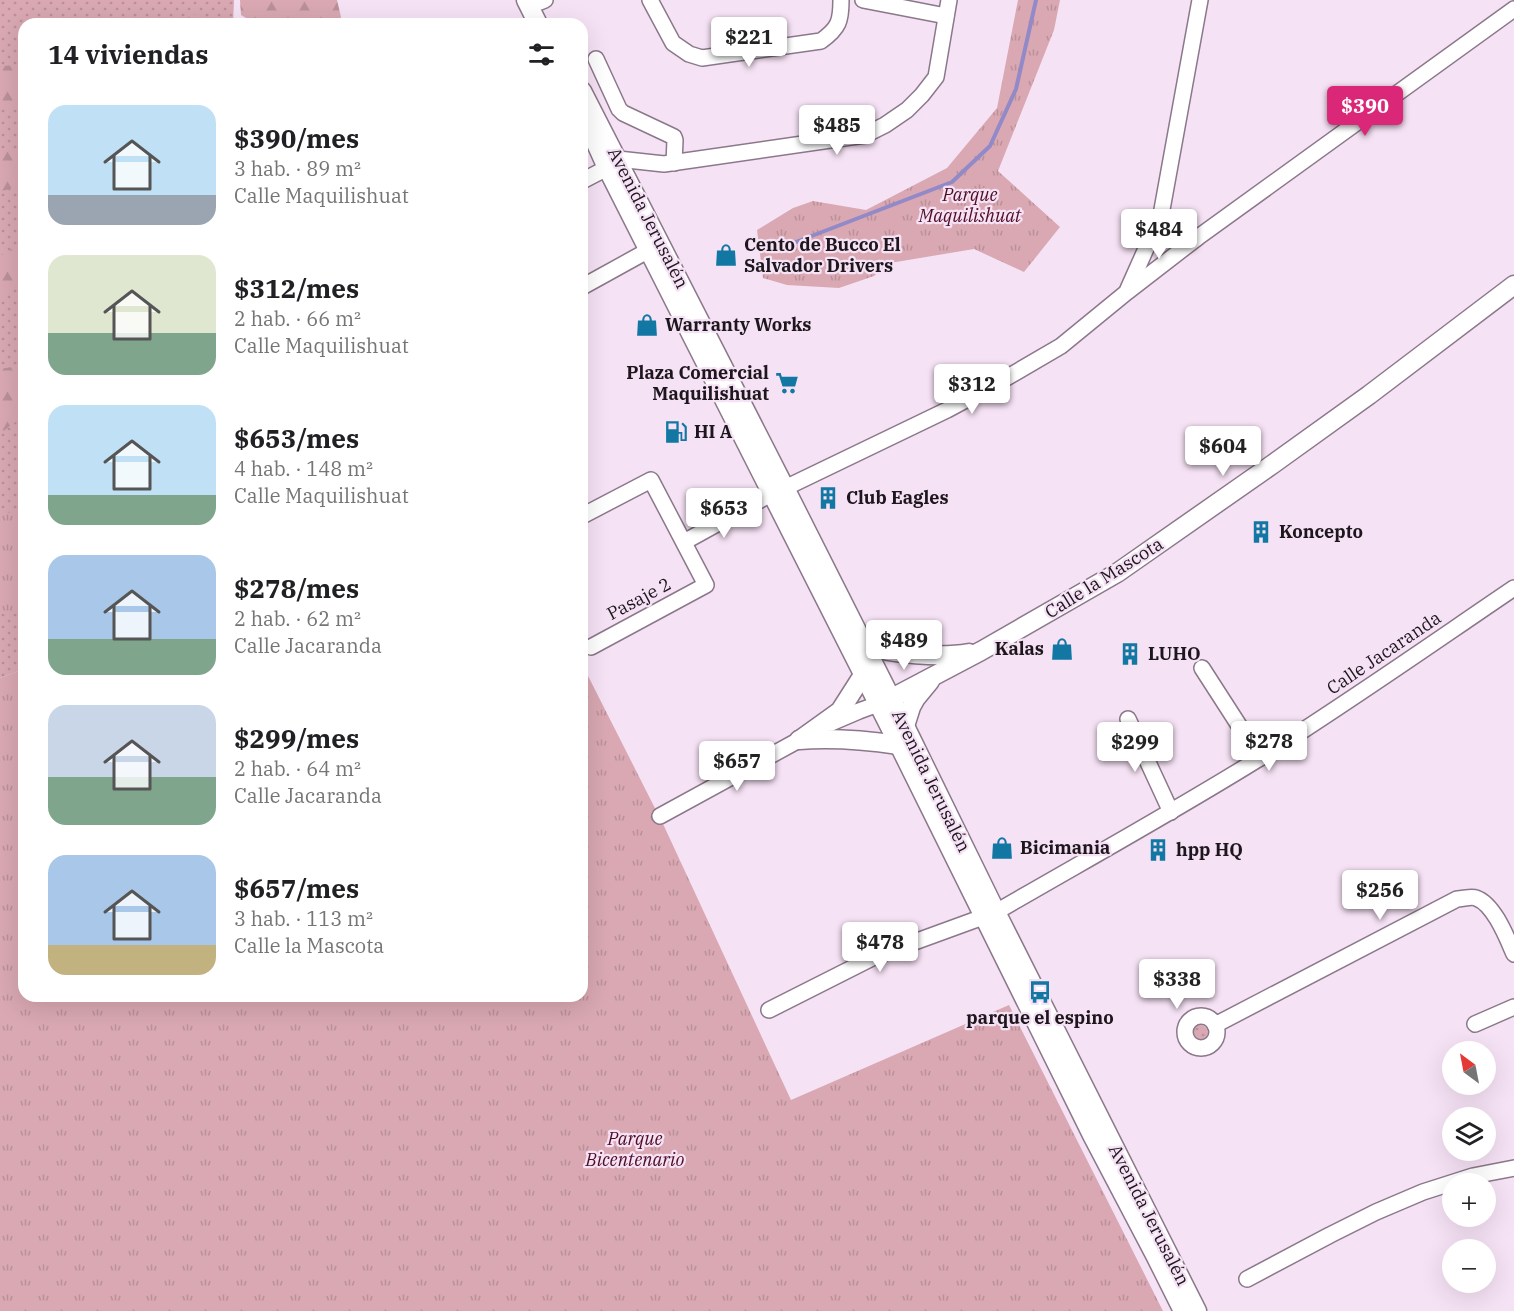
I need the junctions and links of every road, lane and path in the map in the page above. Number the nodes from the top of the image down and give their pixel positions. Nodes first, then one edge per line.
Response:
1 (650, 0) edge
2 (841, 0) edge
3 (863, 0) edge
4 (949, 0) edge
5 (1200, 0) edge
6 (537, 1) edge
7 (1514, 9) edge
8 (946, 16) junction
9 (538, 18) edge
10 (547, 18) edge
11 (596, 59) dead end
12 (588, 105) edge
13 (588, 124) edge
14 (612, 163) junction
15 (674, 163) junction
16 (588, 177) edge
17 (1161, 215) junction
18 (1197, 238) junction
19 (649, 250) junction
20 (588, 284) edge
21 (1514, 285) edge
22 (1126, 292) junction
23 (778, 491) junction
24 (588, 513) edge
25 (684, 542) junction
26 (1514, 588) edge
27 (864, 645) junction
28 (591, 647) dead end
29 (981, 651) junction
30 (1202, 668) dead end
31 (862, 675) junction
32 (936, 675) junction
33 (884, 702) junction
34 (1128, 720) dead end
35 (905, 726) junction
36 (799, 740) junction
37 (899, 745) junction
38 (1260, 758) junction
39 (1172, 812) junction
40 (660, 816) dead end
41 (989, 914) junction
42 (1514, 954) edge
43 (1514, 1007) edge
44 (769, 1010) dead end
45 (1475, 1024) dead end
46 (1215, 1025) dead end
47 (1514, 1168) edge
48 (1247, 1279) dead end
49 (1182, 1311) edge
50 (1197, 1311) edge

1 - 2 street
3 - 8 street
4 - 8 street
5 - 17 street
6 - 9 main road
6 - 10 main road
7 - 18 street
8 - 15 street
11 - 15 street
12 - 14 main road, Avenida Jerusalén
13 - 14 main road, Avenida Jerusalén
14 - 15 street
14 - 16 street
14 - 19 main road, Avenida Jerusalén
14 - 23 main road, Avenida Jerusalén
17 - 18 street
17 - 22 street
18 - 22 street
19 - 20 street
19 - 23 main road, Avenida Jerusalén
21 - 29 main road, Calle la Mascota
22 - 23 street
23 - 25 street
23 - 27 main road, Avenida Jerusalén
23 - 31 main road, Avenida Jerusalén
24 - 25 street
25 - 28 street, Pasaje 2
26 - 38 street, Calle Jacaranda
27 - 29 main road
27 - 33 main road, Avenida Jerusalén
29 - 32 main road, Calle la Mascota
30 - 38 street
31 - 33 main road, Avenida Jerusalén
31 - 36 main road
32 - 33 main road, Calle la Mascota
32 - 35 main road
33 - 35 main road, Avenida Jerusalén
33 - 36 street, Calle la Mascota
33 - 37 main road, Avenida Jerusalén
34 - 39 street
35 - 41 main road, Avenida Jerusalén
36 - 37 main road
36 - 40 street, Calle la Mascota
37 - 41 main road, Avenida Jerusalén
38 - 39 street, Calle Jacaranda
39 - 41 street, Calle Jacaranda
41 - 44 street, Calle Jacaranda
41 - 49 main road, Avenida Jerusalén
41 - 50 main road, Avenida Jerusalén
42 - 46 street
43 - 45 street
47 - 48 street

